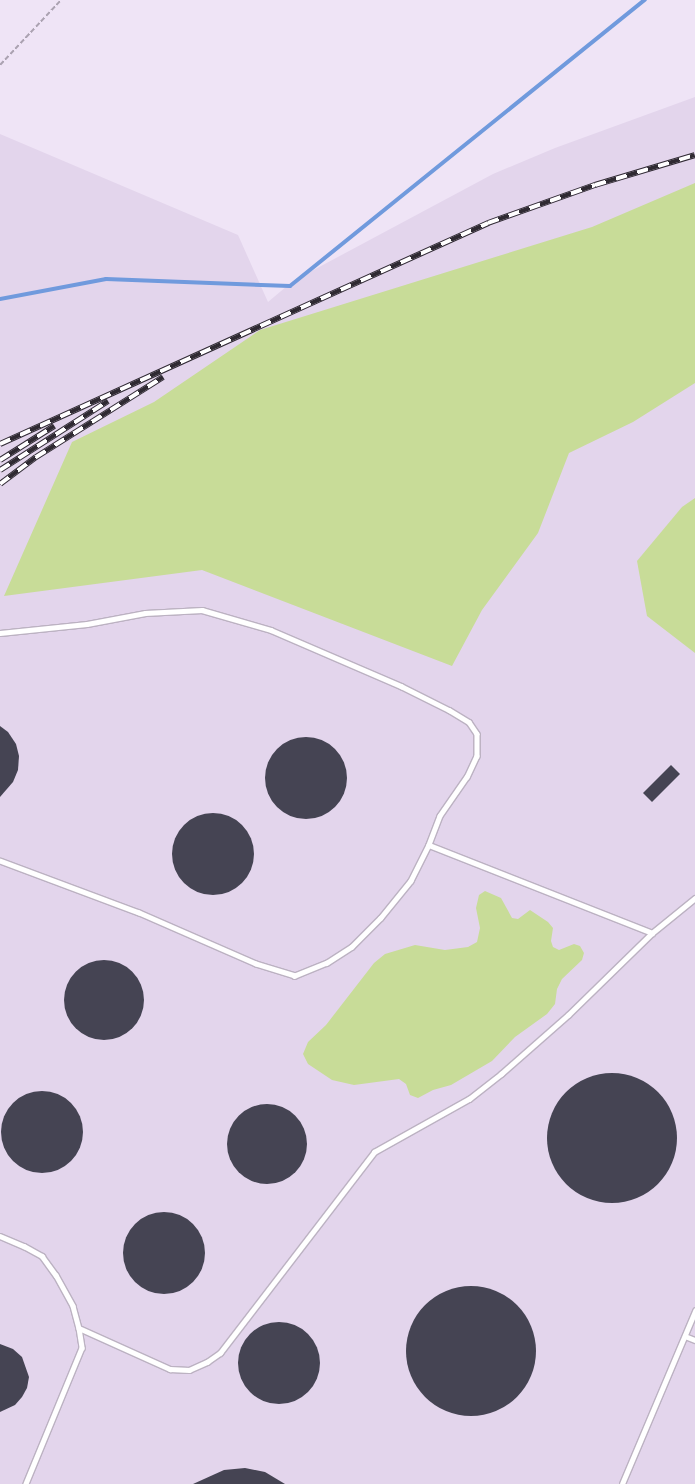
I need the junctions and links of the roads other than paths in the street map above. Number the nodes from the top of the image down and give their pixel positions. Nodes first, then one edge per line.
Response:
1 (0, 633) edge
2 (429, 845) junction
3 (0, 861) edge
4 (695, 898) edge
5 (652, 933) junction
6 (0, 1236) edge
7 (695, 1311) edge
8 (80, 1328) junction
9 (684, 1336) junction
10 (695, 1340) edge
11 (26, 1484) edge
12 (622, 1484) edge

1 - 2 lane
2 - 3 lane
2 - 5 lane
4 - 5 lane
5 - 8 lane
6 - 8 lane
7 - 9 lane
8 - 11 lane
9 - 10 lane
9 - 12 lane

